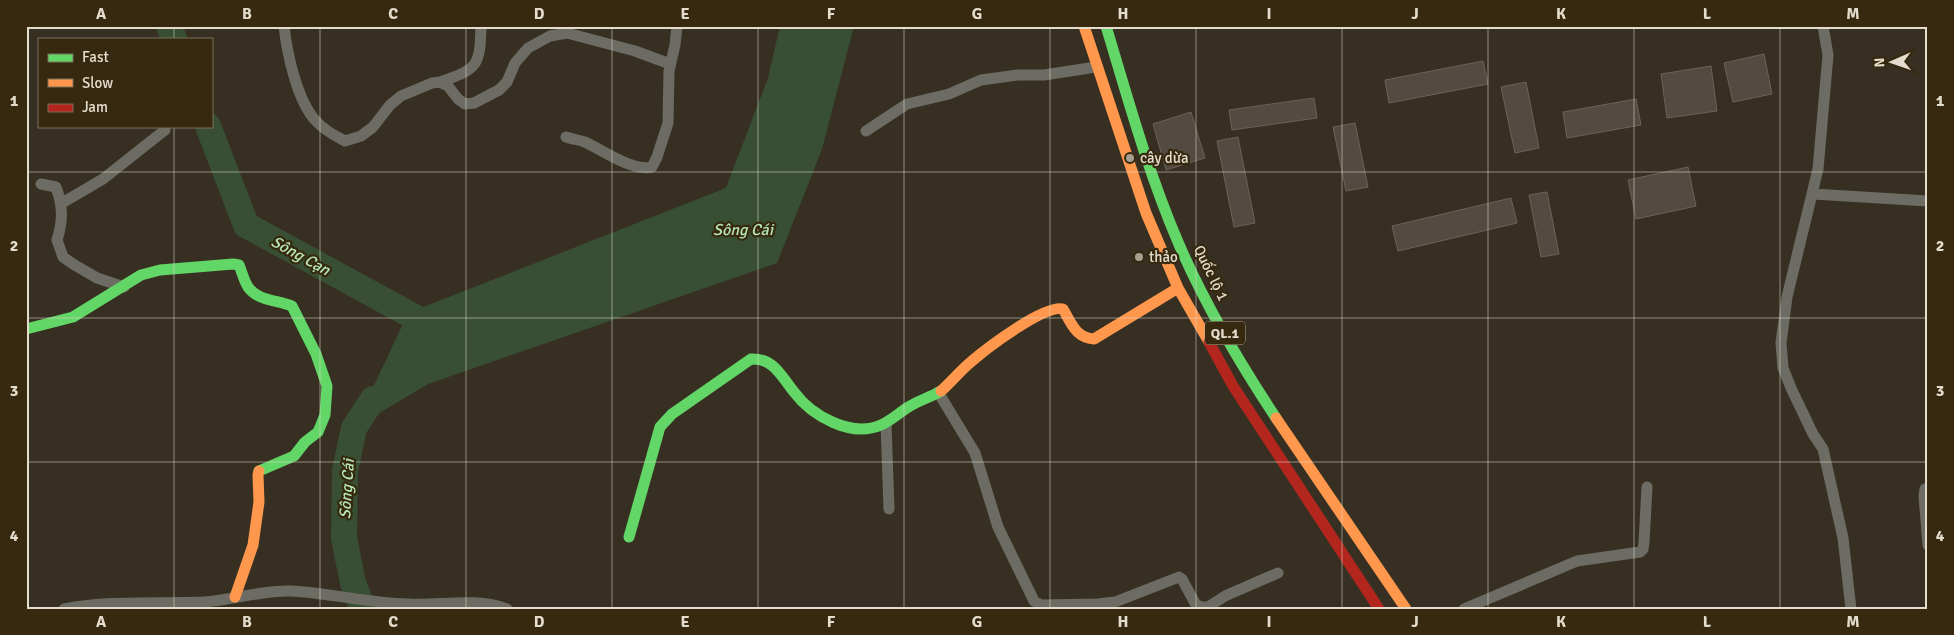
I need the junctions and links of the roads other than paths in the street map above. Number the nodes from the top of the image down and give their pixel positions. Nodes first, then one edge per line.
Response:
1 (284, 26) edge
2 (481, 26) edge
3 (677, 26) edge
4 (1084, 26) edge
5 (1106, 26) edge
6 (1823, 26) edge
7 (670, 64) junction
8 (1096, 67) junction
9 (440, 82) junction
10 (165, 130) dead end
11 (866, 131) dead end
12 (566, 137) dead end
13 (41, 184) dead end
14 (1813, 194) junction
15 (1928, 201) edge
16 (62, 203) junction
17 (124, 287) junction
18 (1178, 288) junction
19 (26, 329) edge
20 (938, 392) junction
21 (886, 424) junction
22 (1648, 487) dead end
23 (1928, 488) edge
24 (889, 509) dead end
25 (629, 537) dead end
26 (1928, 544) edge
27 (1278, 573) dead end
28 (235, 597) junction
29 (1116, 606) edge
30 (64, 609) edge
31 (506, 609) edge
32 (1379, 609) edge
33 (1406, 609) edge
34 (1464, 609) edge
35 (1851, 609) edge

1 - 9 street
2 - 9 street
3 - 7 street
4 - 8 main road, QL.1
5 - 33 main road, Quốc lộ 1 / QL.1
6 - 14 street
7 - 9 street
7 - 12 street
8 - 11 street
8 - 18 main road, QL.1
10 - 16 street
13 - 16 street
14 - 15 street
14 - 35 street
16 - 17 street
17 - 19 main road
17 - 28 main road
18 - 20 main road
18 - 32 main road, QL.1
20 - 21 main road
20 - 29 street
21 - 24 street
21 - 25 main road
22 - 34 street
23 - 26 street
27 - 29 street
28 - 30 street
28 - 31 street

